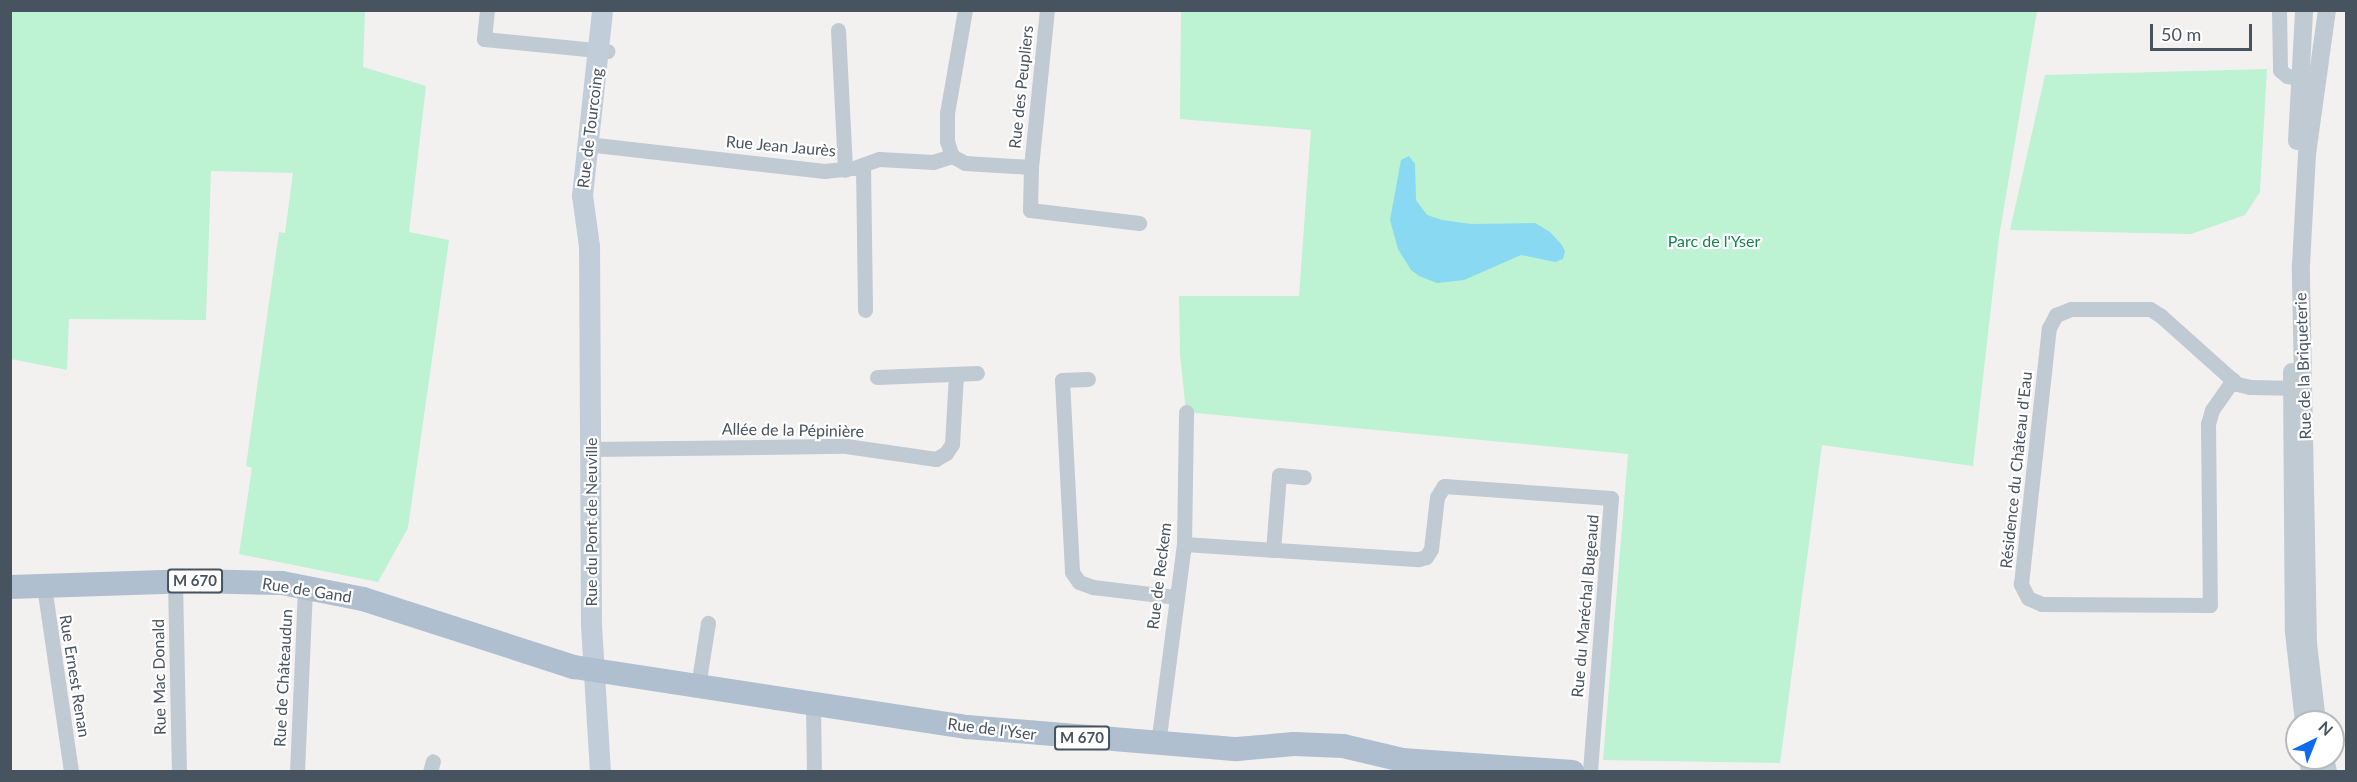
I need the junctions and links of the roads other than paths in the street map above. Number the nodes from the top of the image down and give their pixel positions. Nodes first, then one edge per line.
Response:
1 (487, 10) edge
2 (602, 10) edge
3 (611, 10) edge
4 (965, 10) edge
5 (1047, 10) edge
6 (2279, 10) edge
7 (2304, 10) edge
8 (2327, 10) edge
9 (838, 30) dead end
10 (603, 51) junction
11 (2320, 57) junction
12 (2301, 78) junction
13 (2310, 125) junction
14 (593, 144) junction
15 (952, 156) junction
16 (863, 165) junction
17 (1031, 167) junction
18 (845, 170) junction
19 (1139, 223) dead end
20 (589, 273) joint
21 (865, 310) dead end
22 (977, 373) dead end
23 (956, 374) junction
24 (877, 377) dead end
25 (1088, 379) dead end
26 (2233, 380) junction
27 (2298, 388) junction
28 (1186, 412) dead end
29 (590, 448) junction
30 (1304, 477) dead end
31 (1184, 544) junction
32 (1273, 550) junction
33 (175, 582) junction
34 (44, 586) junction
35 (10, 587) edge
36 (305, 587) junction
37 (1176, 597) junction
38 (708, 623) dead end
39 (593, 670) junction
40 (698, 686) junction
41 (813, 704) junction
42 (2303, 710) edge
43 (2316, 710) edge
44 (1158, 744) junction
45 (1451, 767) edge
46 (71, 771) edge
47 (179, 771) edge
48 (297, 771) edge
49 (600, 771) edge
50 (814, 771) edge
51 (1573, 771) edge
52 (1590, 771) edge

1 - 10 street
2 - 10 main road, Rue de Tourcoing
3 - 10 main road, Rue de Tourcoing
4 - 15 street
5 - 17 street, Rue des Peupliers
6 - 12 street
7 - 12 street, Rue de la Briqueterie
8 - 11 street, Rue de la Briqueterie
9 - 18 street
10 - 14 main road, Rue de Tourcoing
11 - 12 street
11 - 13 street, Rue de la Briqueterie
12 - 13 street
12 - 27 street, Rue de la Briqueterie
13 - 27 street, Rue de la Briqueterie
14 - 18 street, Rue Jean Jaurès
14 - 20 main road, Rue de Tourcoing
15 - 16 street, Rue Jean Jaurès
15 - 17 street, Rue Jean Jaurès
16 - 18 street, Rue Jean Jaurès
16 - 21 street
17 - 19 street
20 - 29 main road, Rue du Pont de Neuville
22 - 23 street
23 - 24 street
23 - 29 street, Allée de la Pépinière
25 - 37 street
26 - 26 street, Résidence du Château d'Eau
26 - 27 street, Résidence du Château d'Eau
27 - 42 street, Rue de la Briqueterie
27 - 43 street, Rue de la Briqueterie
28 - 31 street, Rue de Reckem
29 - 39 main road, Rue du Pont de Neuville
30 - 32 street
31 - 32 street, Rue du Maréchal Bugeaud
31 - 37 street, Rue de Reckem
32 - 52 street, Rue du Maréchal Bugeaud
33 - 34 main road, Rue de Gand / M 670
33 - 36 main road, Rue de Gand / M 670
33 - 47 street, Rue Mac Donald
34 - 35 main road, Rue de Gand / M 670
34 - 46 street, Rue Ernest Renan
36 - 39 main road, Rue de Gand / M 670
36 - 48 street, Rue de Châteaudun
37 - 44 street, Rue de Reckem
38 - 40 street
39 - 40 main road, Rue de l'Yser / M 670
39 - 49 main road, Rue du Pont de Neuville
40 - 41 main road, Rue de l'Yser / M 670
41 - 44 main road, Rue de l'Yser / M 670
41 - 50 street
44 - 45 main road, Rue de l'Yser / M 670
45 - 51 main road, Rue de l'Yser / M 670

